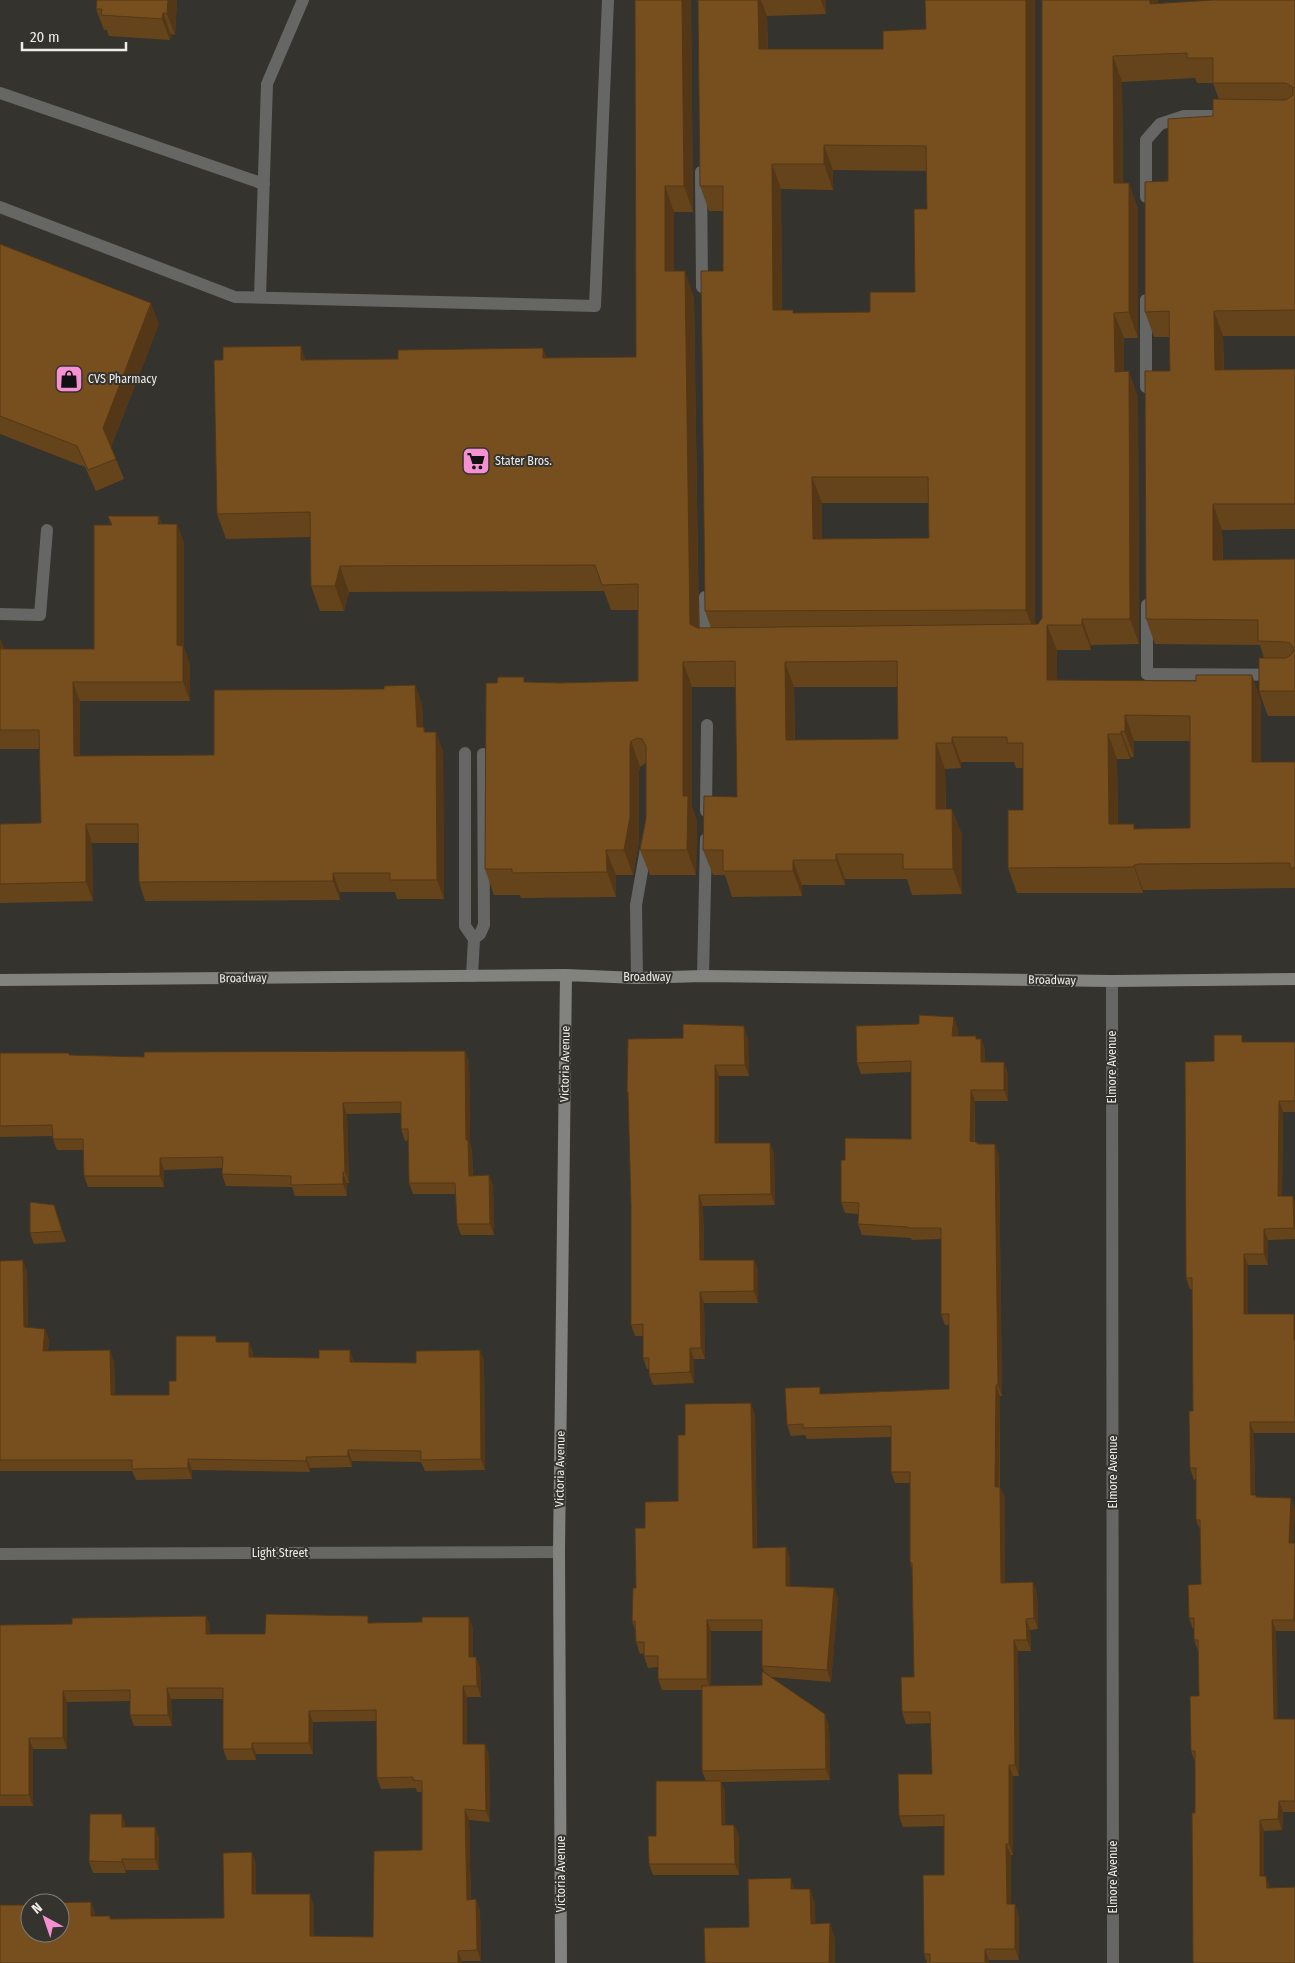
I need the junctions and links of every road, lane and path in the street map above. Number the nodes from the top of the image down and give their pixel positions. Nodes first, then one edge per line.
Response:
1 (303, 0) edge
2 (608, 0) edge
3 (0, 93) edge
4 (1240, 117) edge
5 (701, 159) edge
6 (264, 184) junction
7 (0, 206) edge
8 (1146, 209) edge
9 (1146, 288) edge
10 (260, 297) junction
11 (702, 298) edge
12 (1146, 397) edge
13 (48, 530) dead end
14 (705, 586) edge
15 (1147, 595) edge
16 (0, 614) edge
17 (716, 645) edge
18 (1295, 675) edge
19 (708, 725) dead end
20 (465, 753) dead end
21 (483, 754) dead end
22 (647, 834) edge
23 (474, 940) junction
24 (566, 975) junction
25 (472, 976) junction
26 (704, 976) junction
27 (637, 978) junction
28 (1295, 979) edge
29 (0, 980) edge
30 (1112, 981) junction
31 (559, 1552) junction
32 (0, 1554) edge
33 (561, 1963) edge
34 (1113, 1963) edge

1 - 6 street
2 - 10 street
3 - 6 street
4 - 8 street
5 - 11 street
6 - 10 street
7 - 10 street
9 - 12 street
13 - 16 street
14 - 17 street
15 - 18 street
19 - 26 street
20 - 23 street
21 - 23 street
22 - 27 street
23 - 25 street
24 - 25 street, Broadway
24 - 27 street, Broadway
24 - 31 street, Victoria Avenue
25 - 29 street, Broadway
26 - 27 street, Broadway
26 - 30 street, Broadway
28 - 30 street, Broadway
30 - 34 street, Elmore Avenue
31 - 32 street, Light Street
31 - 33 street, Victoria Avenue

